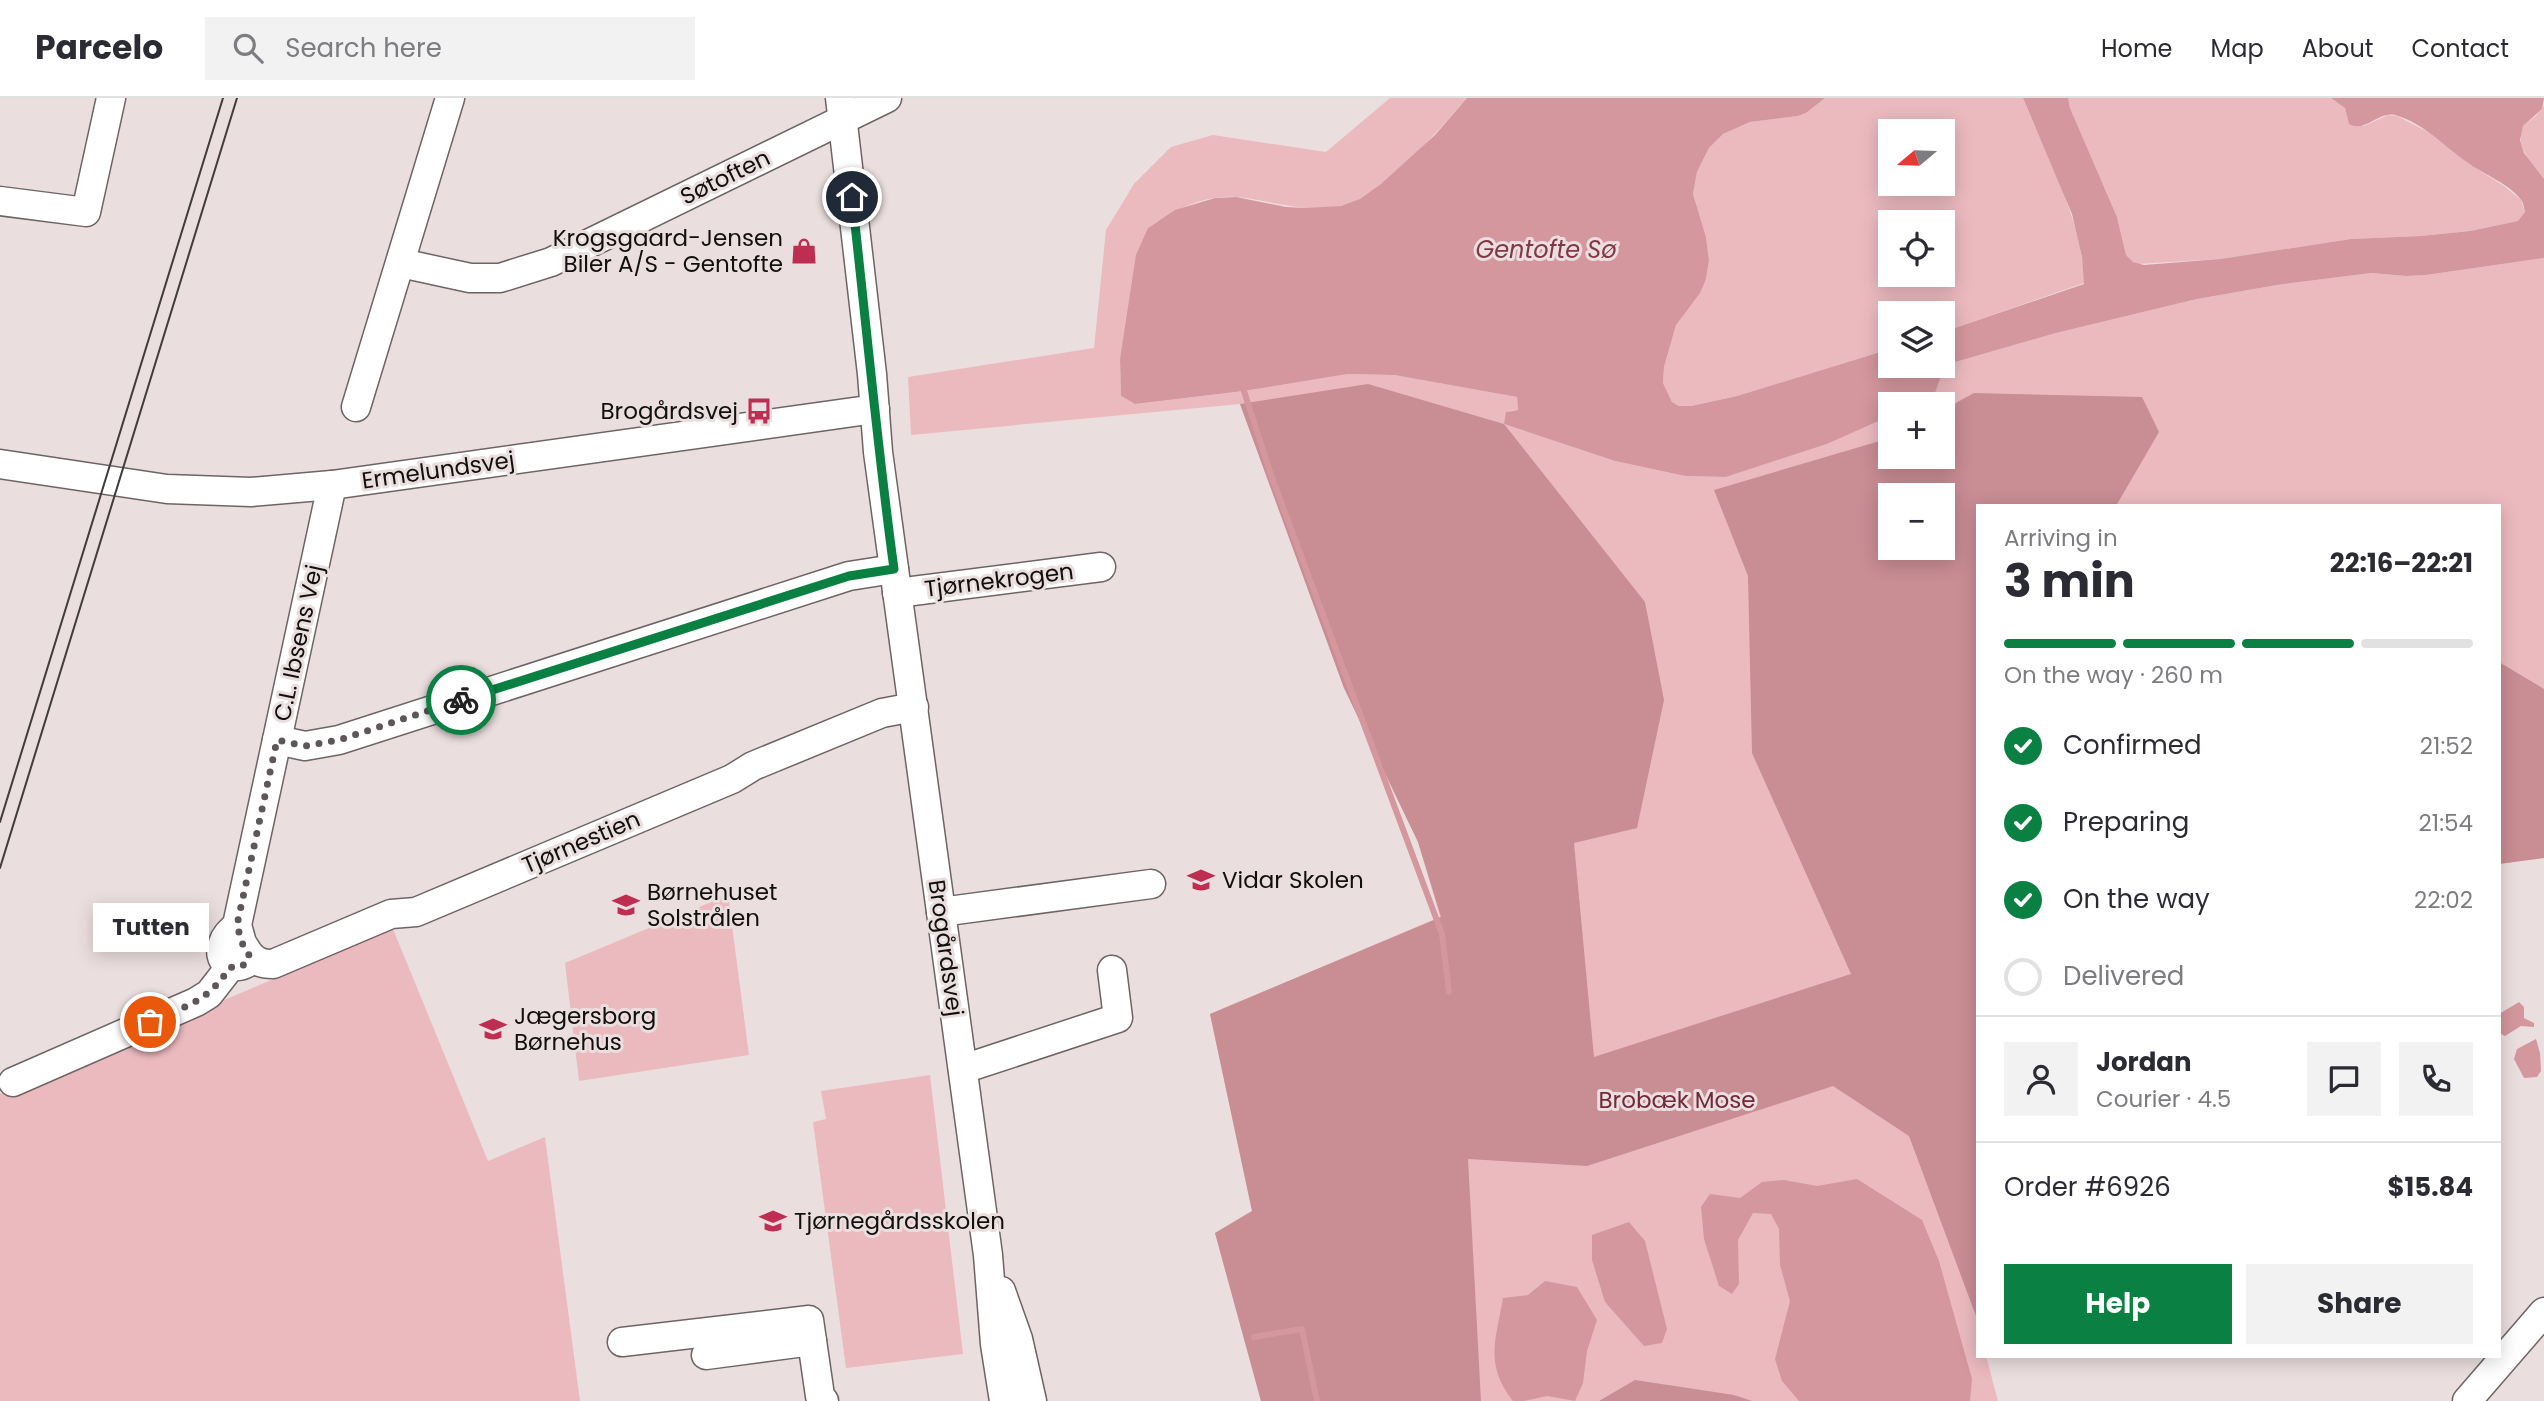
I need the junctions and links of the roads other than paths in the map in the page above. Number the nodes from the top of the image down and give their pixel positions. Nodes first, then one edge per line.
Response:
1 (111, 98) edge
2 (450, 98) edge
3 (887, 98) edge
4 (842, 108) edge
5 (0, 201) edge
6 (401, 264) junction
7 (356, 407) dead end
8 (874, 409) junction
9 (0, 464) edge
10 (332, 485) junction
11 (1101, 567) dead end
12 (895, 581) junction
13 (914, 707) junction
14 (277, 740) junction
15 (1151, 884) dead end
16 (941, 912) junction
17 (239, 960) junction
18 (1112, 970) dead end
19 (963, 1069) junction
20 (13, 1082) dead end
21 (2544, 1312) edge
22 (812, 1341) junction
23 (621, 1342) dead end
24 (706, 1355) dead end
25 (1011, 1399) edge
26 (824, 1401) edge
27 (2467, 1401) edge

1 - 5 street
2 - 6 street
3 - 4 street, Søtoften
4 - 6 street, Søtoften
4 - 8 street, Brogårdsvej
6 - 7 street
8 - 10 street, Ermelundsvej
8 - 12 street, Brogårdsvej
9 - 10 street, Ermelundsvej
10 - 14 street, C.L. Ibsens Vej
11 - 12 street, Tjørnekrogen
12 - 13 street, Brogårdsvej
12 - 14 street, Tjørnekrogen
13 - 16 street, Brogårdsvej
13 - 17 street, Tjørnestien
14 - 17 street, C.L. Ibsens Vej
15 - 16 street
16 - 19 street, Brogårdsvej
17 - 20 street
18 - 19 street
19 - 25 street, Brogårdsvej
21 - 27 street
22 - 23 street
22 - 24 street
22 - 26 street

